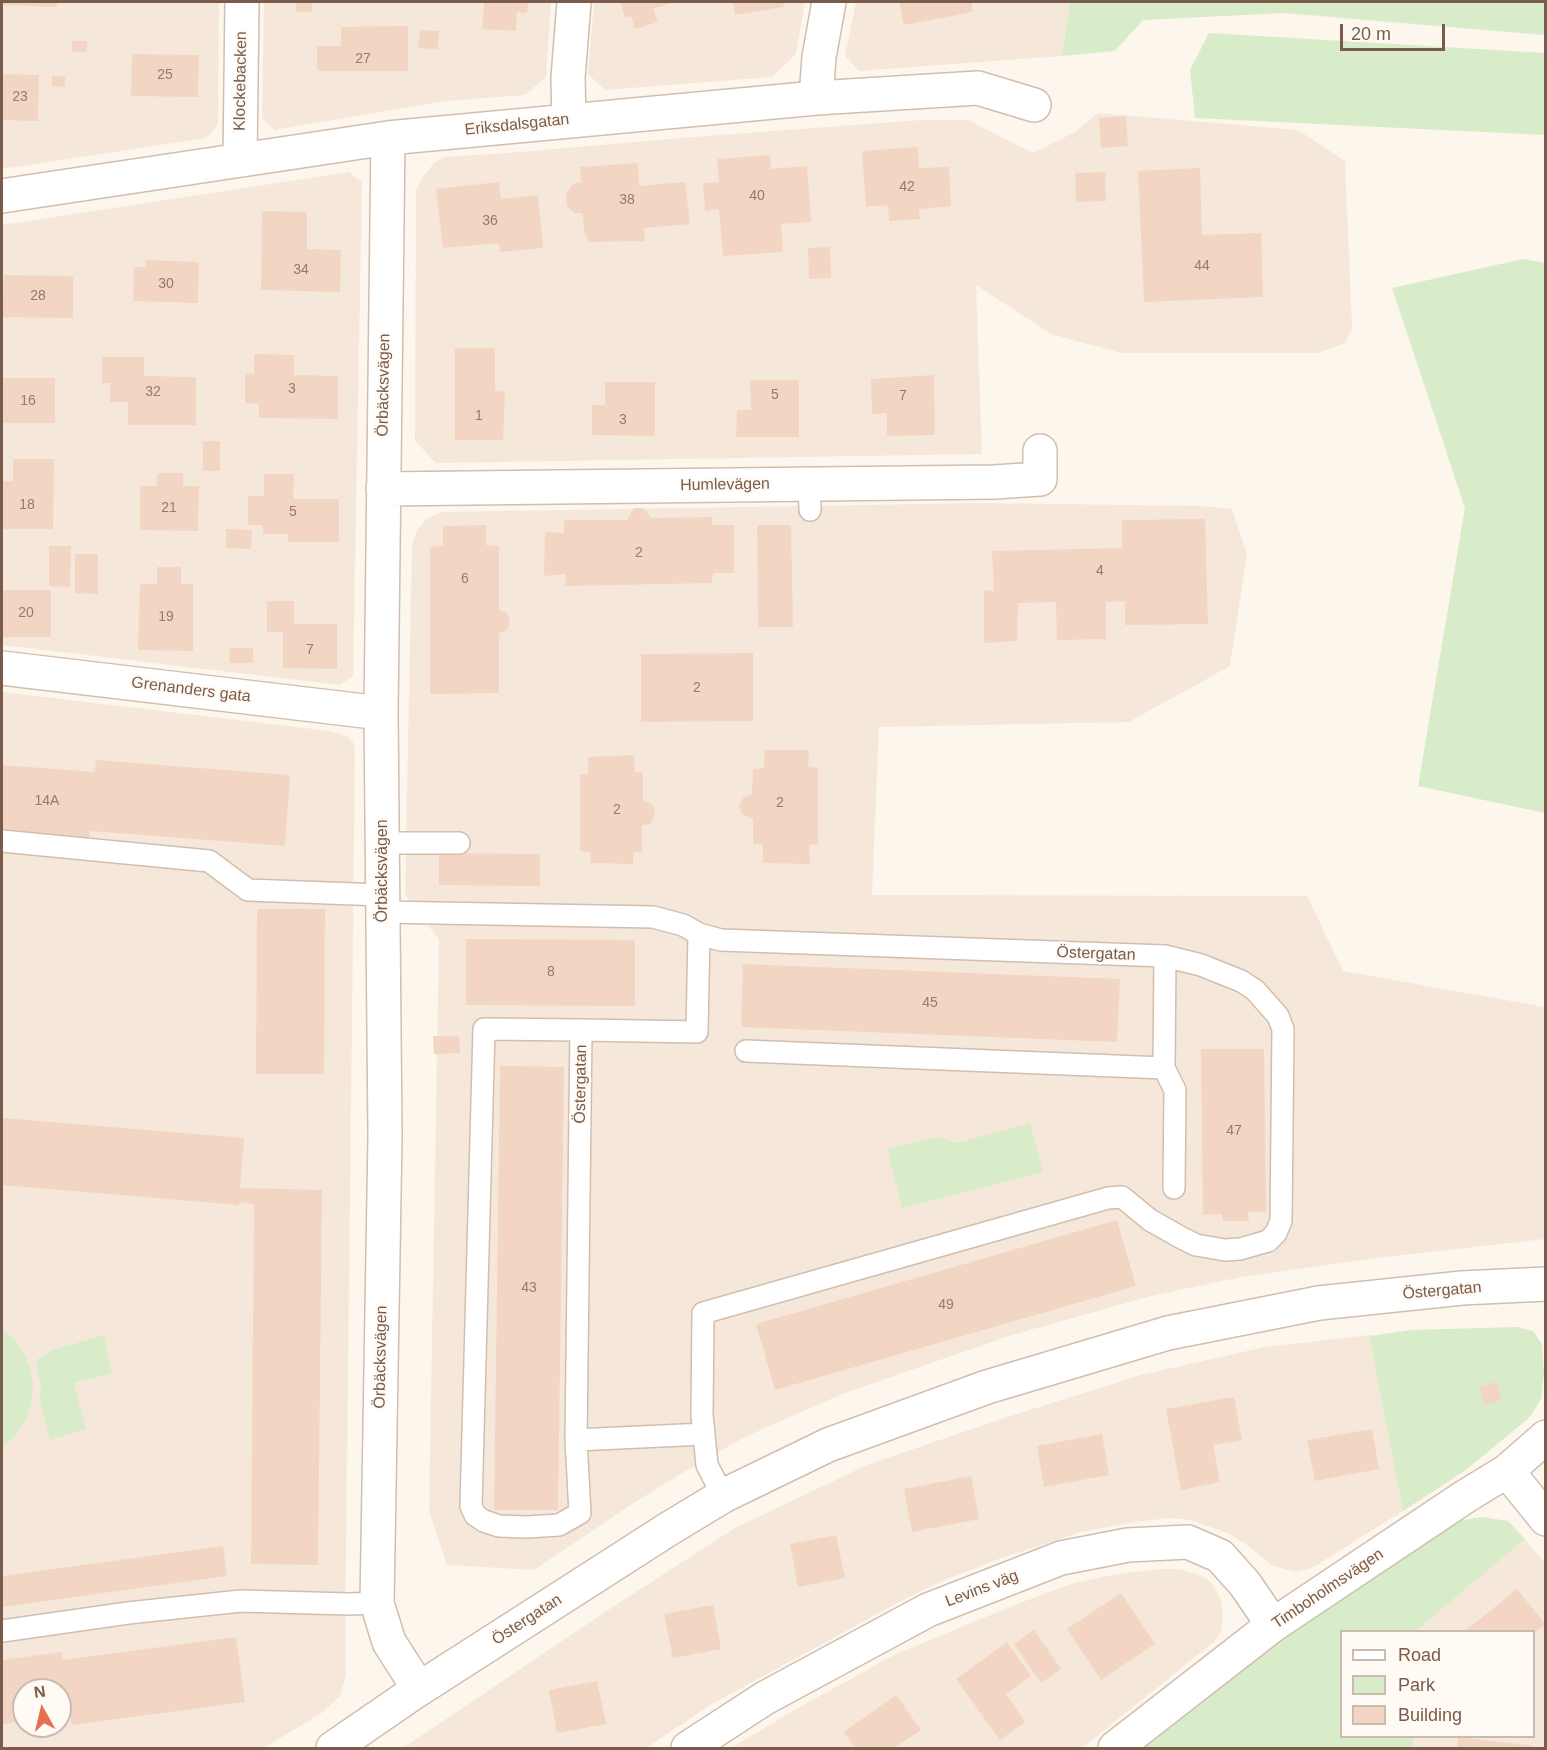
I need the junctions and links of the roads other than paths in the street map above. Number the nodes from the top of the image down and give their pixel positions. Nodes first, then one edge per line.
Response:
1 (242, 2) edge
2 (574, 2) edge
3 (829, 2) edge
4 (816, 98) junction
5 (1034, 105) dead end
6 (569, 120) junction
7 (388, 138) junction
8 (240, 160) junction
9 (2, 196) edge
10 (1040, 451) dead end
11 (383, 489) junction
12 (2, 668) edge
13 (381, 713) junction
14 (2, 841) edge
15 (383, 843) junction
16 (459, 843) dead end
17 (383, 904) junction
18 (699, 934) junction
19 (1165, 956) junction
20 (581, 1030) junction
21 (746, 1051) dead end
22 (1164, 1068) junction
23 (1174, 1188) dead end
24 (1545, 1284) edge
25 (704, 1434) junction
26 (1545, 1437) edge
27 (576, 1440) junction
28 (1507, 1471) junction
29 (723, 1496) junction
30 (1545, 1519) edge
31 (377, 1603) junction
32 (1273, 1625) junction
33 (2, 1631) edge
34 (419, 1689) junction
35 (333, 1749) edge
36 (688, 1749) edge
37 (1115, 1749) edge

1 - 8 street, Klockebacken
2 - 6 street
3 - 4 street
4 - 5 street, Eriksdalsgatan
4 - 6 street, Eriksdalsgatan
6 - 7 street, Eriksdalsgatan
7 - 8 street, Eriksdalsgatan
7 - 11 street, Örbäcksvägen
8 - 9 street, Eriksdalsgatan
10 - 11 street, Humlevägen
11 - 13 street, Örbäcksvägen
12 - 13 street, Grenanders gata
13 - 15 street, Örbäcksvägen
14 - 17 lane
15 - 16 lane
15 - 17 street, Örbäcksvägen
17 - 18 lane
17 - 31 street, Örbäcksvägen
18 - 19 lane, Östergatan
18 - 20 lane, Östergatan
19 - 22 lane
19 - 25 lane, Östergatan
20 - 27 lane, Östergatan
20 - 27 lane, Östergatan
21 - 22 lane
22 - 23 lane
24 - 29 street, Östergatan
25 - 27 lane
25 - 29 lane, Östergatan
26 - 28 street, Timboholmsvägen
28 - 30 street
28 - 32 street, Timboholmsvägen
29 - 34 street, Östergatan
31 - 33 lane
31 - 34 street, Örbäcksvägen
32 - 36 street, Levins väg
32 - 37 street, Timboholmsvägen
34 - 35 street, Östergatan

